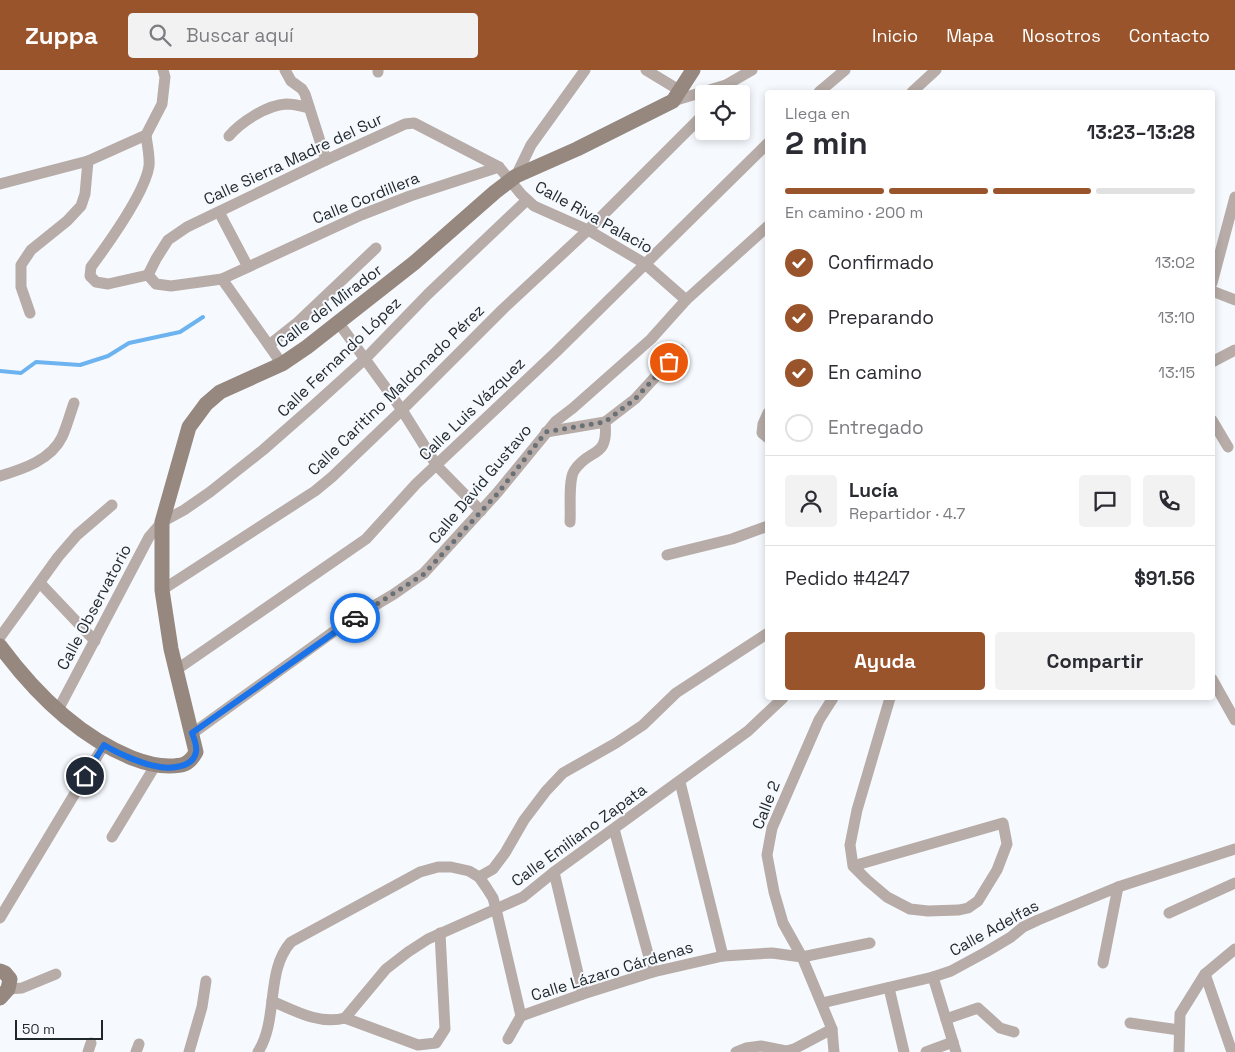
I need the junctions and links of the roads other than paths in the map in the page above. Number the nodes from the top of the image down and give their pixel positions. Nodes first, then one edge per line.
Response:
1 (286, 70) edge
2 (585, 70) edge
3 (646, 70) edge
4 (693, 70) edge
5 (752, 70) edge
6 (845, 70) edge
7 (936, 70) edge
8 (164, 74) edge
9 (729, 85) edge
10 (821, 90) edge
11 (914, 90) edge
12 (695, 93) edge
13 (676, 96) junction
14 (310, 108) junction
15 (695, 123) edge
16 (146, 135) junction
17 (229, 136) dead end
18 (765, 146) edge
19 (326, 160) junction
20 (88, 161) junction
21 (499, 167) junction
22 (513, 179) junction
23 (0, 184) edge
24 (1235, 197) edge
25 (527, 200) junction
26 (219, 212) junction
27 (1232, 218) edge
28 (765, 229) edge
29 (588, 230) junction
30 (376, 248) dead end
31 (644, 263) junction
32 (248, 267) junction
33 (1215, 273) edge
34 (148, 275) junction
35 (222, 279) junction
36 (1215, 293) edge
37 (686, 300) junction
38 (1235, 300) edge
39 (30, 313) dead end
40 (338, 322) junction
41 (269, 345) junction
42 (680, 350) dead end
43 (1235, 350) edge
44 (365, 358) junction
45 (1215, 360) edge
46 (282, 364) junction
47 (74, 403) dead end
48 (402, 410) junction
49 (765, 420) edge
50 (605, 422) junction
51 (1215, 425) edge
52 (546, 432) junction
53 (765, 435) edge
54 (1228, 447) dead end
55 (436, 466) junction
56 (0, 476) edge
57 (112, 505) dead end
58 (481, 511) junction
59 (162, 522) junction
60 (570, 522) dead end
61 (765, 527) edge
62 (667, 555) dead end
63 (40, 583) junction
64 (162, 590) junction
65 (765, 635) edge
66 (0, 637) edge
67 (94, 641) junction
68 (0, 646) edge
69 (176, 670) junction
70 (1215, 684) edge
71 (781, 700) edge
72 (832, 700) edge
73 (889, 700) edge
74 (58, 710) junction
75 (1235, 720) edge
76 (192, 733) junction
77 (104, 745) junction
78 (155, 766) junction
79 (680, 782) junction
80 (614, 830) junction
81 (112, 837) dead end
82 (1235, 849) edge
83 (853, 866) junction
84 (554, 872) junction
85 (479, 877) junction
86 (1235, 883) edge
87 (1118, 887) junction
88 (496, 909) junction
89 (1169, 913) dead end
90 (0, 918) edge
91 (440, 934) junction
92 (870, 943) dead end
93 (1235, 949) edge
94 (723, 956) junction
95 (802, 957) junction
96 (1103, 963) dead end
97 (653, 972) junction
98 (56, 974) dead end
99 (1205, 974) junction
100 (933, 978) junction
101 (206, 981) dead end
102 (4, 984) edge
103 (889, 988) junction
104 (583, 994) junction
105 (272, 1002) junction
106 (822, 1003) junction
107 (521, 1016) junction
108 (345, 1018) junction
109 (946, 1019) junction
110 (1130, 1023) dead end
111 (832, 1029) junction
112 (1179, 1030) junction
113 (1014, 1032) dead end
114 (508, 1039) dead end
115 (955, 1047) edge
116 (786, 1051) edge
117 (189, 1052) edge
118 (258, 1052) edge
119 (736, 1052) edge
120 (834, 1052) edge
121 (904, 1052) edge
122 (926, 1052) edge
123 (1179, 1052) edge
124 (1232, 1052) edge

1 - 14 street
2 - 22 street
3 - 13 street
4 - 13 street, Calle del Mirador
5 - 9 street
6 - 10 street
7 - 11 street
8 - 16 street
12 - 13 street
13 - 22 street, Calle del Mirador
14 - 17 street
14 - 19 street
15 - 29 street, Calle Caritino Maldonado Pérez
16 - 20 street
16 - 34 street
18 - 31 street, Calle Luis Vázquez
19 - 21 street, Calle Sierra Madre del Sur
19 - 26 street, Calle Sierra Madre del Sur
20 - 23 street
20 - 39 street
21 - 22 street, Calle Riva Palacio
21 - 32 street, Calle Cordillera
22 - 25 street, Calle Riva Palacio
22 - 40 street, Calle del Mirador
24 - 27 street
25 - 29 street, Calle Riva Palacio
25 - 44 street, Calle Fernando López
26 - 32 street
26 - 34 street, Calle Sierra Madre del Sur
27 - 33 street
28 - 37 street, Calle David Gustavo
29 - 31 street, Calle Riva Palacio
29 - 48 street, Calle Caritino Maldonado Pérez
30 - 41 street
31 - 37 street, Calle Riva Palacio
31 - 55 street, Calle Luis Vázquez
32 - 35 street, Calle Cordillera
34 - 35 street, Calle Cordillera
35 - 41 street
36 - 38 street
37 - 52 street, Calle David Gustavo
40 - 44 street
40 - 46 street, Calle del Mirador
41 - 46 street
42 - 50 street
43 - 45 street
44 - 48 street
44 - 59 street, Calle Fernando López
46 - 59 street, Calle del Mirador
47 - 56 street
48 - 55 street
48 - 64 street, Calle Caritino Maldonado Pérez
49 - 53 street
50 - 52 street
50 - 60 street
51 - 54 street
52 - 58 street, Calle David Gustavo
55 - 58 street
55 - 69 street, Calle Luis Vázquez
57 - 63 street
58 - 76 street, Calle David Gustavo
59 - 64 street, Calle del Mirador
59 - 67 street, Calle Observatorio
61 - 62 street
63 - 66 street
63 - 67 street
64 - 69 street, Calle del Mirador
65 - 85 street
67 - 74 street, Calle Observatorio
68 - 74 street, Calle del Mirador
69 - 76 street, Calle del Mirador
70 - 75 street
71 - 79 street, Calle Emiliano Zapata
72 - 95 street, Calle 2
73 - 83 street
74 - 77 street, Calle del Mirador
76 - 78 street, Calle del Mirador
77 - 78 street, Calle del Mirador
77 - 90 street
78 - 81 street
79 - 80 street, Calle Emiliano Zapata
79 - 94 street
80 - 84 street, Calle Emiliano Zapata
80 - 97 street
82 - 87 street, Calle Adelfas
83 - 83 street
84 - 88 street, Calle Emiliano Zapata
84 - 104 street
85 - 88 street
85 - 105 street
86 - 89 street
87 - 96 street
87 - 100 street, Calle Adelfas
88 - 91 street, Calle Emiliano Zapata
88 - 107 street
91 - 108 street, Calle Emiliano Zapata
91 - 108 street
92 - 95 street, Calle Lázaro Cárdenas
93 - 99 street
94 - 95 street, Calle Lázaro Cárdenas
94 - 97 street, Calle Lázaro Cárdenas
95 - 106 street, Calle 2
97 - 104 street, Calle Lázaro Cárdenas
98 - 102 street
99 - 112 street
99 - 124 street
100 - 103 street, Calle Adelfas
100 - 109 street
101 - 117 street
103 - 106 street, Calle Adelfas
103 - 121 street
104 - 107 street, Calle Lázaro Cárdenas
105 - 108 street
105 - 118 street
106 - 111 street, Calle 2
107 - 114 street
109 - 113 street
109 - 115 street
110 - 112 street
111 - 116 street
111 - 120 street, Calle 2
112 - 123 street
115 - 122 street
116 - 119 street

